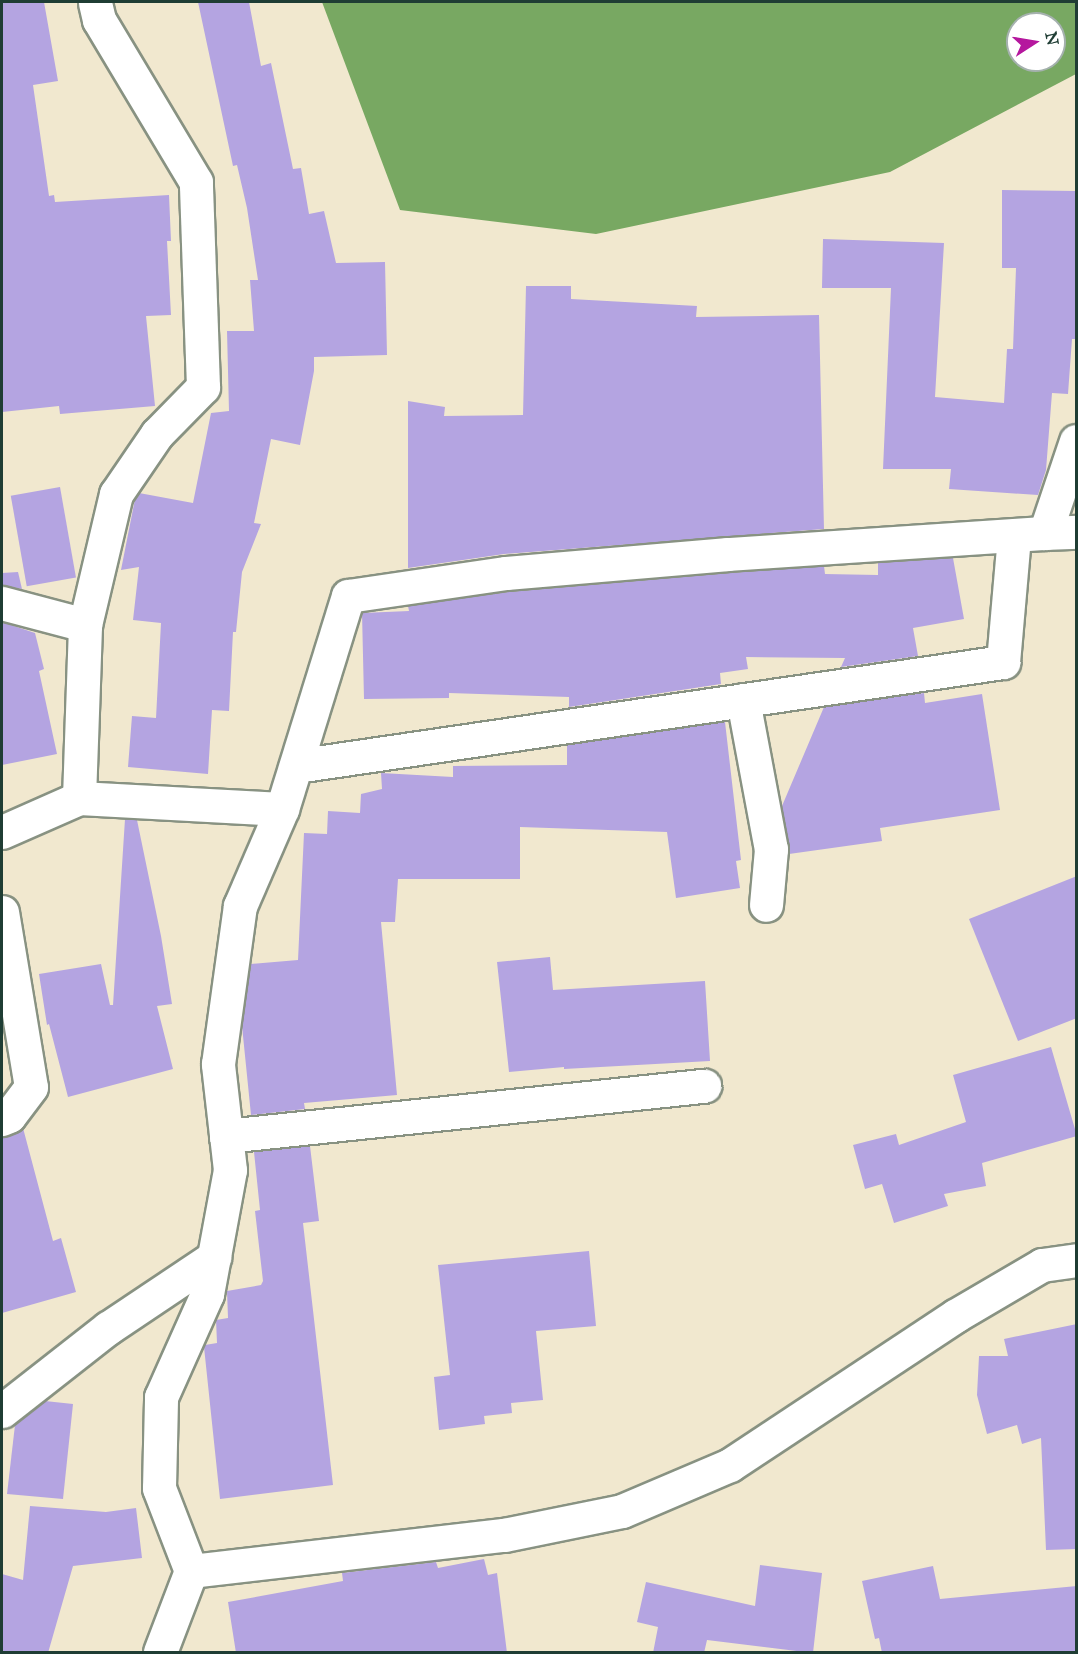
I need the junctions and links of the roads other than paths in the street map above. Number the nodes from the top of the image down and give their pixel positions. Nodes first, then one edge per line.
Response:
1 (95, 2) edge
2 (1077, 441) edge
3 (1045, 533) edge
4 (2, 603) edge
5 (85, 625) junction
6 (743, 700) junction
7 (296, 766) junction
8 (79, 798) junction
9 (282, 809) junction
10 (2, 832) edge
11 (766, 905) dead end
12 (2, 912) edge
13 (704, 1086) dead end
14 (2, 1119) edge
15 (226, 1136) junction
16 (214, 1257) junction
17 (1077, 1260) edge
18 (2, 1411) edge
19 (190, 1571) junction
20 (160, 1653) edge

1 - 5 street
2 - 3 street
3 - 6 street
3 - 7 street
4 - 5 street
5 - 8 street
6 - 7 street
6 - 11 street
7 - 9 street
8 - 9 street
8 - 10 street
9 - 15 street
12 - 14 street
13 - 15 street
15 - 16 street
16 - 18 street
16 - 19 street
17 - 19 street
19 - 20 street

